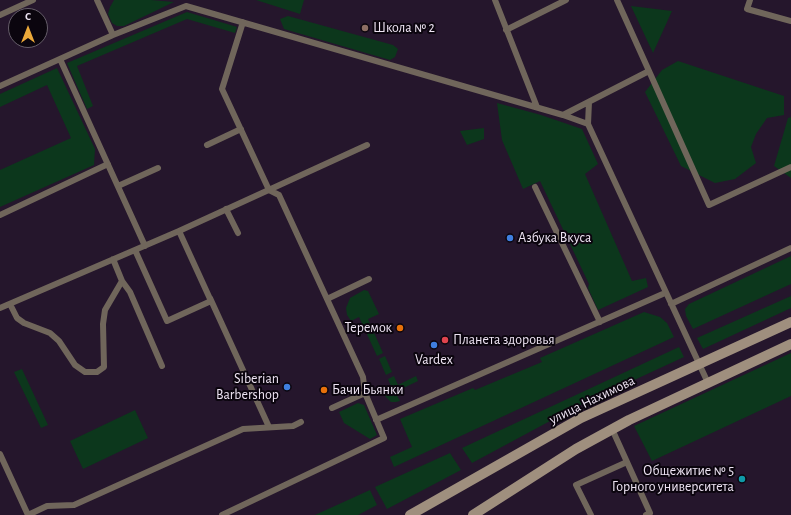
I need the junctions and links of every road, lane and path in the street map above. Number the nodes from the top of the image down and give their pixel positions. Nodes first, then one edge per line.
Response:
1 (33, 0) edge
2 (97, 0) edge
3 (494, 0) edge
4 (566, 0) edge
5 (618, 0) edge
6 (750, 0) edge
7 (22, 2) edge
8 (0, 15) edge
9 (791, 21) edge
10 (243, 22) junction
11 (506, 30) junction
12 (113, 35) junction
13 (60, 59) junction
14 (649, 71) junction
15 (0, 86) edge
16 (589, 102) junction
17 (537, 107) junction
18 (563, 115) junction
19 (588, 124) junction
20 (241, 130) junction
21 (207, 145) dead end
22 (367, 145) dead end
23 (108, 164) junction
24 (791, 167) edge
25 (158, 168) dead end
26 (118, 186) junction
27 (535, 187) dead end
28 (269, 190) junction
29 (226, 209) junction
30 (0, 215) edge
31 (179, 231) junction
32 (238, 233) dead end
33 (144, 246) junction
34 (791, 248) edge
35 (135, 250) junction
36 (113, 259) junction
37 (369, 279) dead end
38 (122, 281) junction
39 (665, 293) junction
40 (327, 299) junction
41 (211, 301) junction
42 (10, 304) junction
43 (670, 304) junction
44 (0, 308) edge
45 (600, 322) junction
46 (791, 322) edge
47 (791, 344) edge
48 (698, 365) junction
49 (162, 366) dead end
50 (708, 383) junction
51 (365, 394) junction
52 (332, 408) dead end
53 (376, 420) junction
54 (301, 422) dead end
55 (269, 427) junction
56 (612, 429) junction
57 (0, 454) edge
58 (627, 462) junction
59 (28, 515) edge
60 (222, 515) edge
61 (410, 515) edge
62 (473, 515) edge
63 (591, 515) edge
64 (646, 515) edge

1 - 7 lane
2 - 12 lane
3 - 11 lane
4 - 11 lane
5 - 14 lane
6 - 9 lane
7 - 8 lane
10 - 12 lane
10 - 17 lane
10 - 20 lane
11 - 17 lane
12 - 13 lane
13 - 15 lane
13 - 23 lane
14 - 16 lane
14 - 24 lane
16 - 18 lane
16 - 19 lane
17 - 18 lane
18 - 19 lane
19 - 39 lane
20 - 21 lane
20 - 28 lane
22 - 28 lane
23 - 26 lane
23 - 30 lane
25 - 26 lane
26 - 33 lane
27 - 45 lane
28 - 29 lane
28 - 40 lane
29 - 31 lane
29 - 32 lane
31 - 33 lane
31 - 41 lane
33 - 35 lane
34 - 43 lane
35 - 36 lane
35 - 41 lane
36 - 38 lane
36 - 42 lane
37 - 40 lane
38 - 42 lane
38 - 49 lane
39 - 43 lane
39 - 45 lane
40 - 51 lane
41 - 55 lane
42 - 44 lane
43 - 48 lane
45 - 53 lane
46 - 48 main road, улица Нахимова
47 - 50 main road
48 - 50 lane
48 - 61 main road, улица Нахимова
50 - 56 main road
51 - 52 lane
51 - 53 lane
53 - 60 lane
54 - 55 lane
55 - 59 lane
56 - 58 lane
56 - 62 main road
57 - 59 lane
58 - 63 lane
58 - 64 lane

